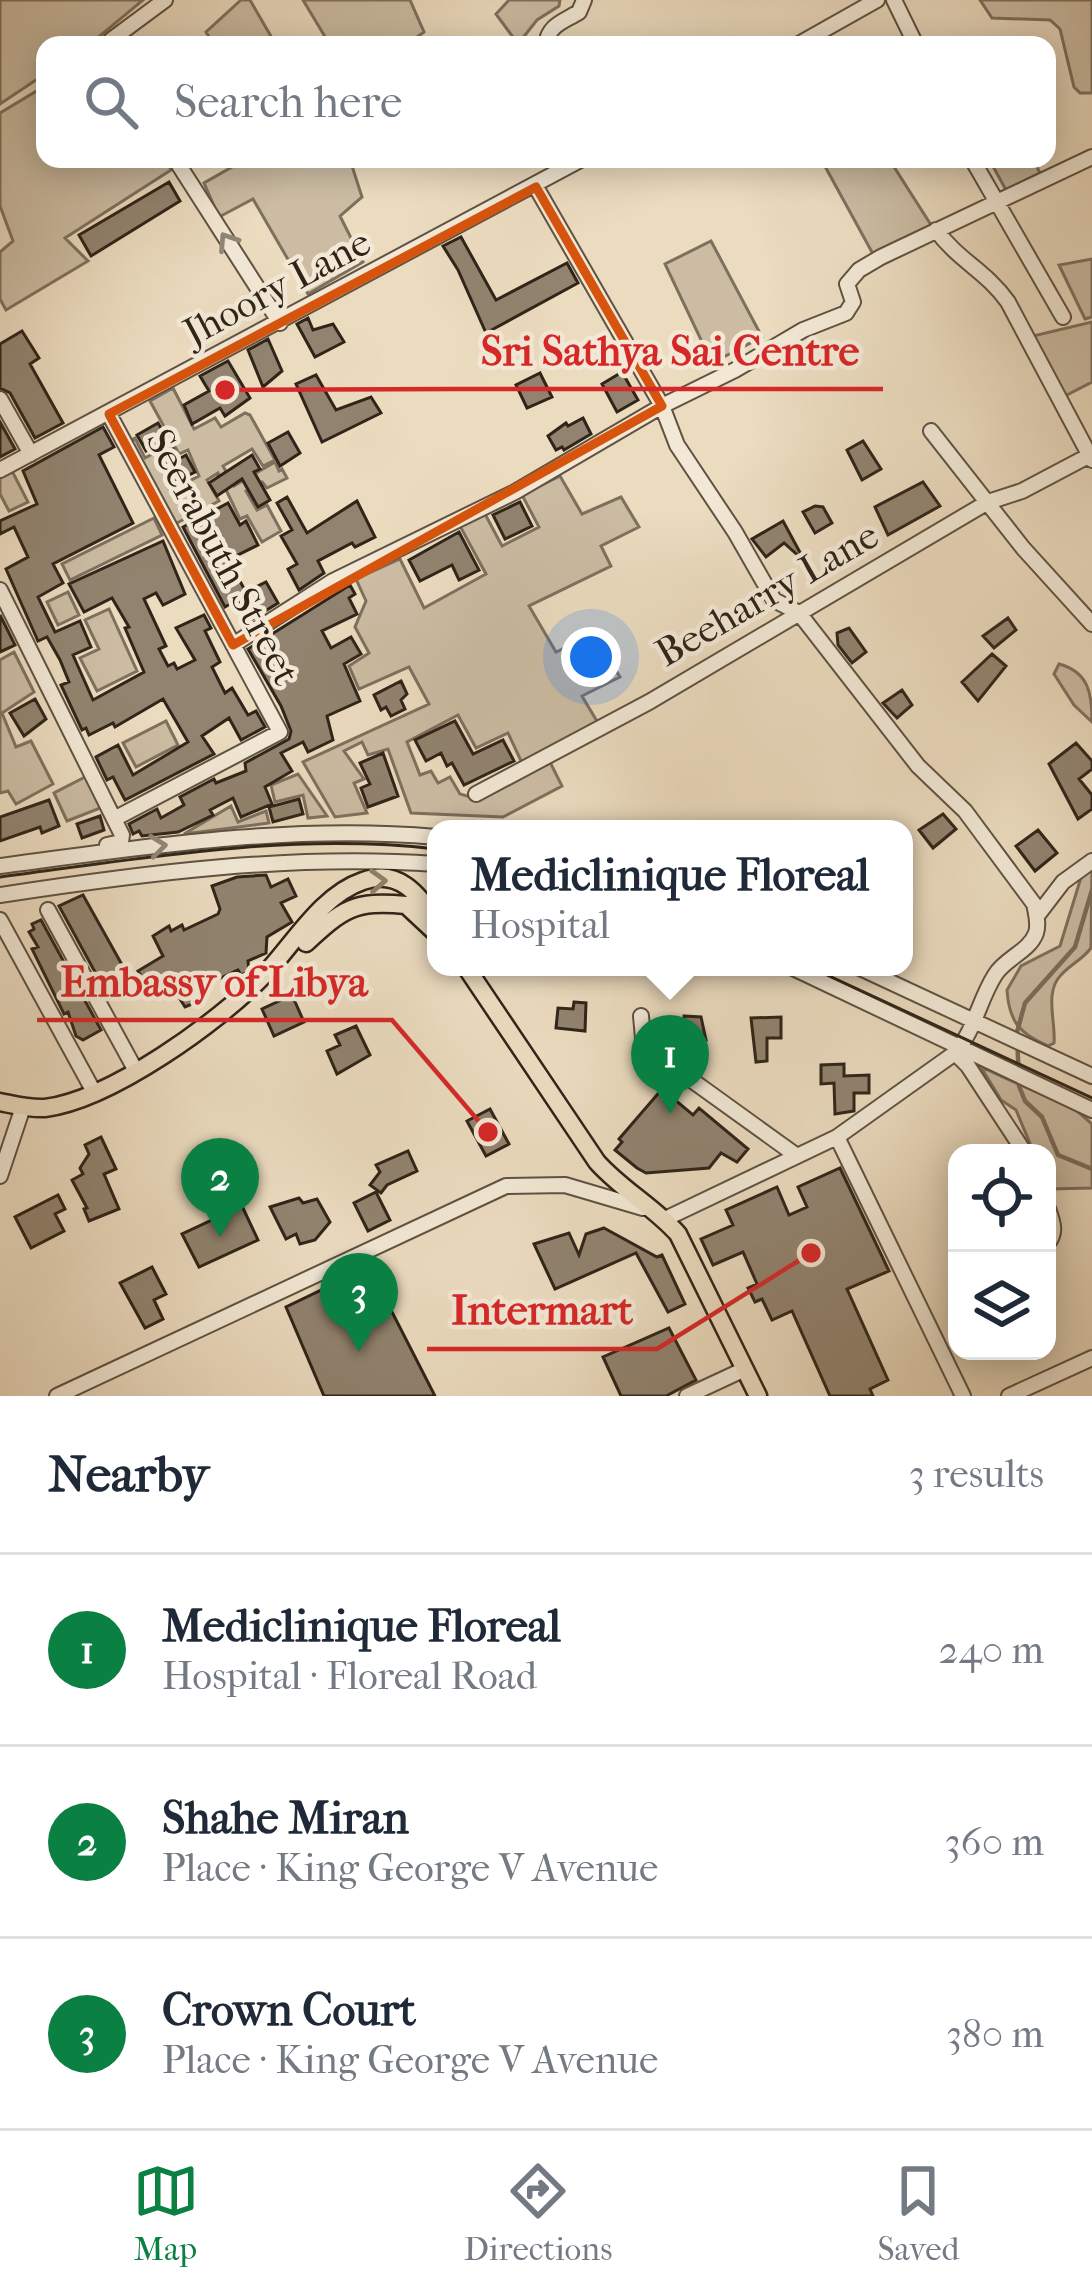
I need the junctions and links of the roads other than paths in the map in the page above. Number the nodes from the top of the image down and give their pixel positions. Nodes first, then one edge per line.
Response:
1 (165, 0) edge
2 (584, 0) edge
3 (877, 0) edge
4 (894, 0) edge
5 (115, 36) edge
6 (547, 36) edge
7 (813, 36) edge
8 (912, 36) edge
9 (1092, 157) edge
10 (181, 168) edge
11 (567, 168) edge
12 (977, 168) edge
13 (536, 187) junction
14 (995, 202) junction
15 (935, 230) junction
16 (1063, 317) dead end
17 (280, 322) junction
18 (0, 398) edge
19 (662, 406) junction
20 (109, 414) junction
21 (931, 431) dead end
22 (31, 454) junction
23 (1091, 457) edge
24 (0, 470) edge
25 (988, 502) junction
26 (0, 590) edge
27 (800, 613) junction
28 (1092, 624) edge
29 (233, 645) junction
30 (476, 794) dead end
31 (114, 819) junction
32 (427, 837) edge
33 (0, 862) edge
34 (1092, 862) edge
35 (427, 864) edge
36 (0, 896) edge
37 (427, 909) edge
38 (48, 910) dead end
39 (1037, 916) junction
40 (0, 920) edge
41 (427, 925) edge
42 (472, 976) edge
43 (809, 976) edge
44 (877, 976) edge
45 (261, 979) junction
46 (641, 1016) dead end
47 (981, 1024) junction
48 (957, 1051) junction
49 (136, 1071) junction
50 (1092, 1076) edge
51 (94, 1092) junction
52 (0, 1102) edge
53 (23, 1107) junction
54 (1092, 1110) edge
55 (837, 1137) junction
56 (1019, 1144) edge
57 (797, 1156) junction
58 (0, 1175) edge
59 (646, 1208) junction
60 (665, 1219) junction
61 (1092, 1358) edge
62 (745, 1369) junction
63 (56, 1396) edge
64 (687, 1396) edge
65 (758, 1396) edge
66 (963, 1396) edge
67 (1009, 1396) edge

1 - 5 street
2 - 6 street
3 - 7 street
4 - 8 street
9 - 14 street
17 -> 10 street
11 - 13 street, Jhoory Lane
12 - 14 street
13 - 17 street, Jhoory Lane
13 - 19 street
14 - 15 street
14 - 16 street
15 - 19 street
15 - 23 street
17 - 20 street, Jhoory Lane
18 - 22 street
19 - 27 street
19 - 29 street
20 - 22 street, Jhoory Lane
20 - 29 street, Seerabuth Street
21 - 25 street
22 - 24 street, Jhoory Lane
23 - 25 street, Beeharry Lane
25 - 27 street, Beeharry Lane
25 - 28 street
26 - 31 street
27 - 30 street, Beeharry Lane
27 - 39 street
29 - 31 street, Seerabuth Street
31 - 33 street
33 -> 32 street
34 - 39 street
35 - 36 street
45 -> 37 main road
38 - 49 street
39 - 47 street
40 - 51 street
41 - 45 main road
42 - 59 main road
43 - 48 street
44 - 47 street
45 - 49 main road
46 - 57 street
47 - 48 street
47 - 50 street
48 - 54 street
48 - 55 street
48 - 56 street
49 - 51 main road
51 - 53 main road
52 - 53 main road
53 - 58 street
55 - 57 street
55 - 66 street
57 - 60 street
59 - 60 main road
59 - 63 street
60 - 62 main road
61 - 67 street
62 - 64 street
62 - 65 main road

